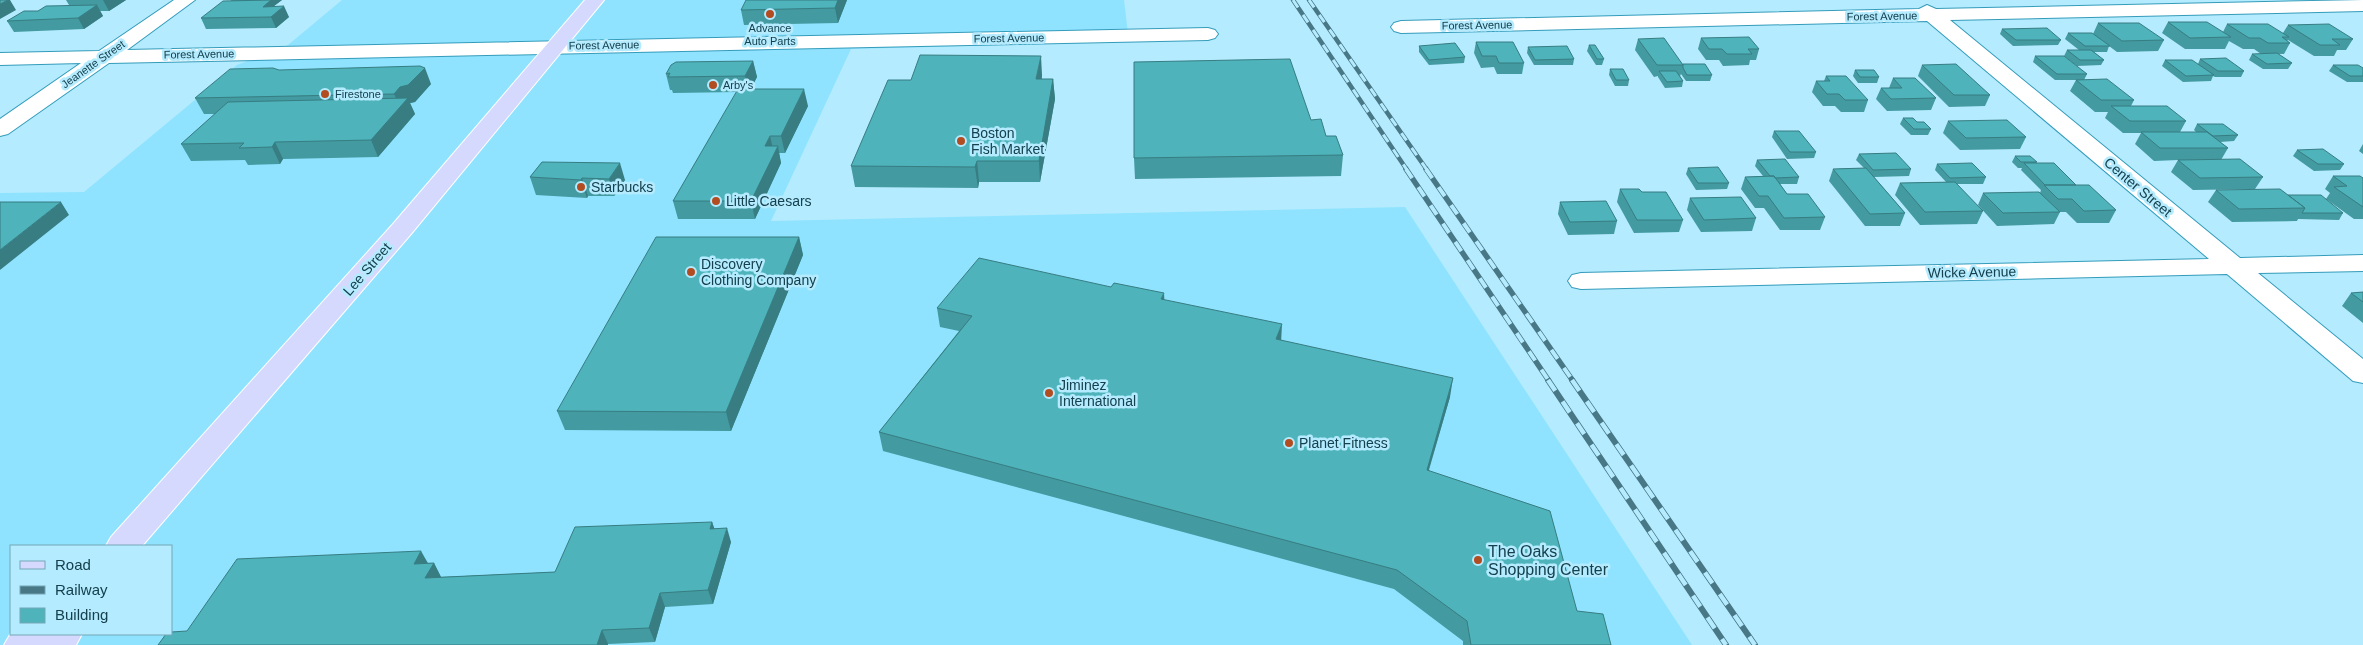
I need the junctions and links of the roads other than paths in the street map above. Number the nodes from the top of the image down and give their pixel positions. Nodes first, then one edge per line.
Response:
1 (186, 0) edge
2 (595, 0) edge
3 (2363, 5) edge
4 (1923, 7) edge
5 (1401, 26) dead end
6 (1208, 34) dead end
7 (555, 46) junction
8 (103, 56) junction
9 (0, 59) edge
10 (0, 129) edge
11 (2363, 263) edge
12 (2234, 266) junction
13 (1581, 281) dead end
14 (2363, 374) edge
15 (128, 542) edge
16 (33, 635) edge
17 (22, 645) edge

1 - 8 street, Jeanette Street
2 - 7 main road, Lee Street
3 - 4 street, Forest Avenue
4 - 5 street, Forest Avenue
4 - 12 street, Center Street
6 - 7 street, Forest Avenue
7 - 8 street, Forest Avenue
7 - 15 main road, Lee Street
8 - 9 street, Forest Avenue
8 - 10 street, Jeanette Street
11 - 12 street, Wicke Avenue
12 - 13 street, Wicke Avenue
12 - 14 street, Center Street
16 - 17 main road

